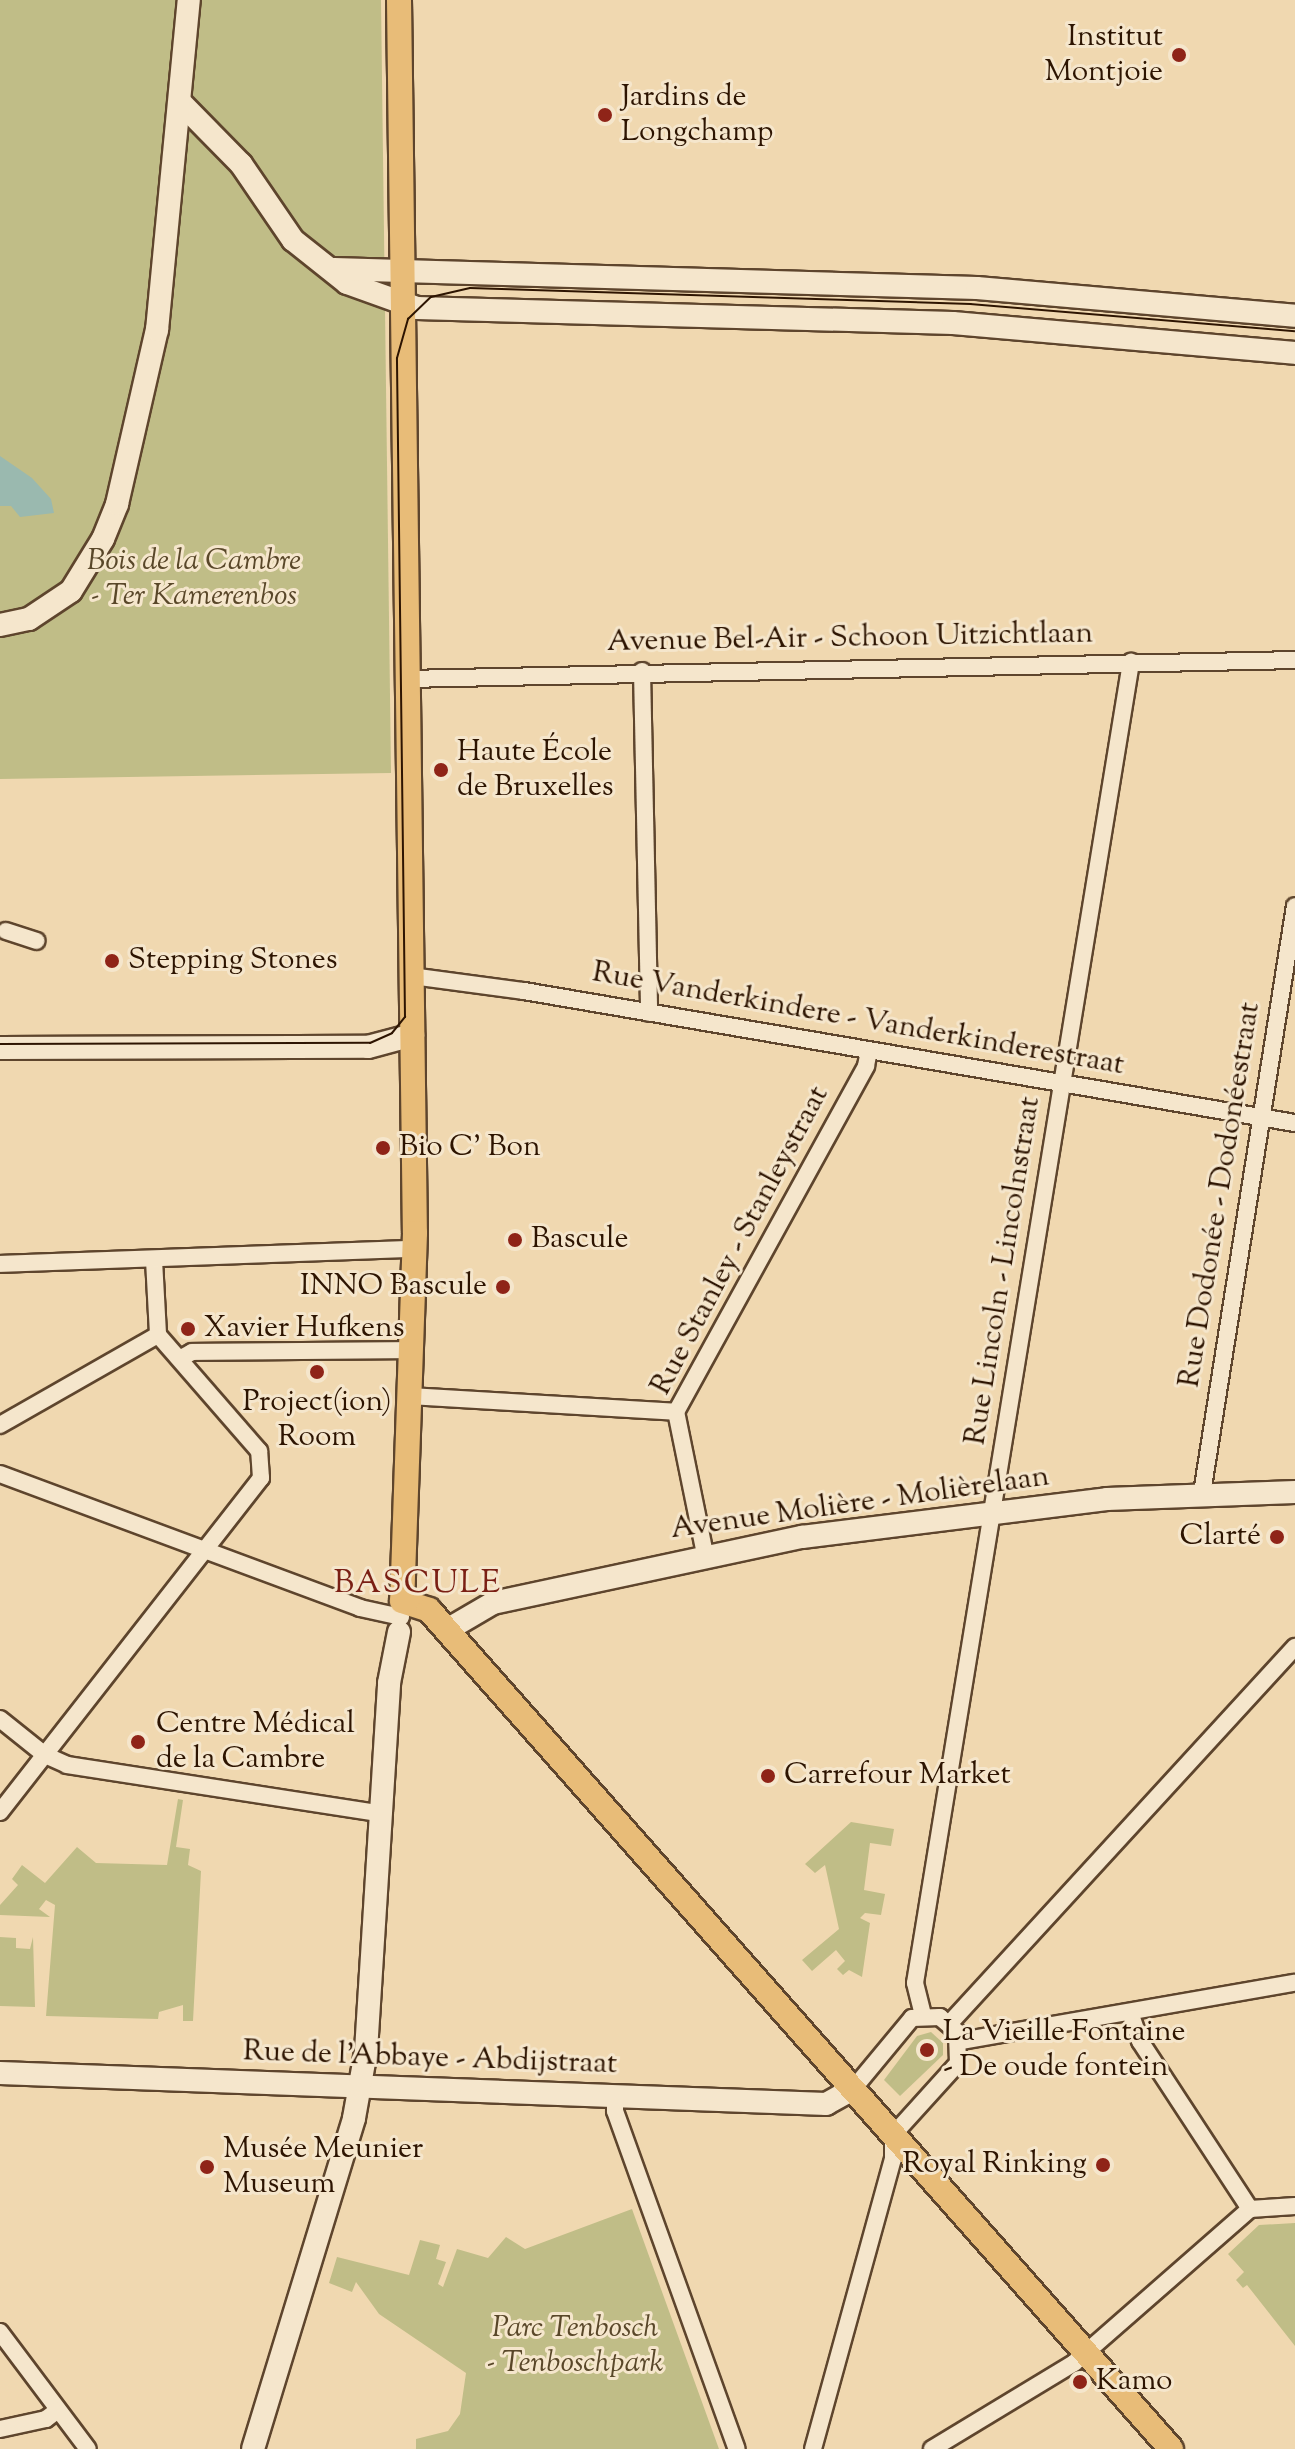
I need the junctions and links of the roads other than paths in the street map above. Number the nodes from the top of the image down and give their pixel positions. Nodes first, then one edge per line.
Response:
1 (189, 0) edge
2 (399, 0) edge
3 (181, 103) junction
4 (226, 150) junction
5 (177, 153) junction
6 (334, 269) junction
7 (403, 269) junction
8 (413, 306) junction
9 (1295, 316) edge
10 (1295, 353) edge
11 (0, 625) edge
12 (1295, 660) edge
13 (1131, 662) junction
14 (642, 671) junction
15 (406, 679) junction
16 (1295, 906) edge
17 (2, 929) edge
18 (36, 941) dead end
19 (411, 976) junction
20 (649, 1013) junction
21 (413, 1035) junction
22 (0, 1048) edge
23 (869, 1051) junction
24 (1064, 1084) junction
25 (1261, 1117) junction
26 (1295, 1123) edge
27 (413, 1249) junction
28 (154, 1260) junction
29 (0, 1264) edge
30 (158, 1335) junction
31 (411, 1350) junction
32 (183, 1357) junction
33 (409, 1396) junction
34 (676, 1412) junction
35 (0, 1425) edge
36 (0, 1474) edge
37 (1295, 1492) edge
38 (1202, 1493) junction
39 (993, 1511) junction
40 (203, 1551) junction
41 (705, 1554) junction
42 (401, 1617) junction
43 (447, 1630) junction
44 (1295, 1647) edge
45 (0, 1719) edge
46 (45, 1755) junction
47 (0, 1812) edge
48 (383, 1814) junction
49 (1295, 1983) edge
50 (1130, 2012) junction
51 (923, 2015) junction
52 (949, 2024) junction
53 (961, 2041) junction
54 (0, 2073) edge
55 (360, 2085) junction
56 (853, 2089) junction
57 (615, 2097) junction
58 (893, 2135) junction
59 (1295, 2206) edge
60 (1250, 2209) junction
61 (0, 2332) edge
62 (1087, 2353) junction
63 (58, 2410) junction
64 (0, 2429) edge
65 (88, 2449) edge
66 (253, 2449) edge
67 (737, 2449) edge
68 (813, 2449) edge
69 (932, 2449) edge
70 (1171, 2449) edge

1 - 3 main road
2 - 7 main road
3 - 4 main road
3 - 5 main road
4 - 5 main road
4 - 6 main road
5 - 11 main road
6 - 7 main road
6 - 8 main road
7 - 8 main road
7 - 9 main road
8 - 10 main road
8 - 15 main road
12 - 13 street, Avenue Bel-Air - Schoon Uitzichtlaan
13 - 14 street, Avenue Bel-Air - Schoon Uitzichtlaan
13 - 24 street, Rue Lincoln - Lincolnstraat
14 - 15 street, Avenue Bel-Air - Schoon Uitzichtlaan
14 - 20 street
15 - 19 main road
16 - 25 street, Rue Dodonée - Dodonéestraat
17 - 18 street
19 - 20 street, Rue Vanderkindere - Vanderkinderestraat
19 - 21 main road
20 - 23 street, Rue Vanderkindere - Vanderkinderestraat
21 - 22 main road
21 - 27 main road
23 - 24 street, Rue Vanderkindere - Vanderkinderestraat
23 - 34 street, Rue Stanley - Stanleystraat
24 - 25 street, Rue Vanderkindere - Vanderkinderestraat
24 - 39 street, Rue Lincoln - Lincolnstraat
25 - 26 street, Rue Vanderkindere - Vanderkinderestraat
25 - 38 street, Rue Dodonée - Dodonéestraat
27 - 28 street
27 - 31 main road
28 - 29 street
28 - 30 street
30 - 32 street
30 - 35 street
31 - 32 street
31 - 33 main road
32 - 40 street
33 - 34 street
33 - 42 main road
34 - 41 street, Rue Stanley - Stanleystraat
36 - 40 street
37 - 38 main road, Avenue Molière - Molièrelaan
38 - 39 main road, Avenue Molière - Molièrelaan
39 - 41 main road, Avenue Molière - Molièrelaan
39 - 51 street, Rue Lincoln - Lincolnstraat
40 - 42 street
40 - 46 street
41 - 43 main road, Avenue Molière - Molièrelaan
42 - 43 main road
42 - 48 main road
43 - 56 main road
44 - 52 street
45 - 46 street
46 - 47 street
46 - 48 street
48 - 55 main road
49 - 50 street
50 - 53 street
50 - 60 street
51 - 52 street
51 - 56 street
52 - 53 street
53 - 58 street
54 - 55 main road, Rue de l'Abbaye - Abdijstraat
55 - 57 main road, Rue de l'Abbaye - Abdijstraat
55 - 66 main road
56 - 57 main road, Rue de l'Abbaye - Abdijstraat
56 - 58 main road
57 - 67 street
58 - 62 main road
58 - 68 street
59 - 60 street
60 - 62 street
61 - 63 street
62 - 69 street
62 - 70 main road
63 - 64 street
63 - 65 street

